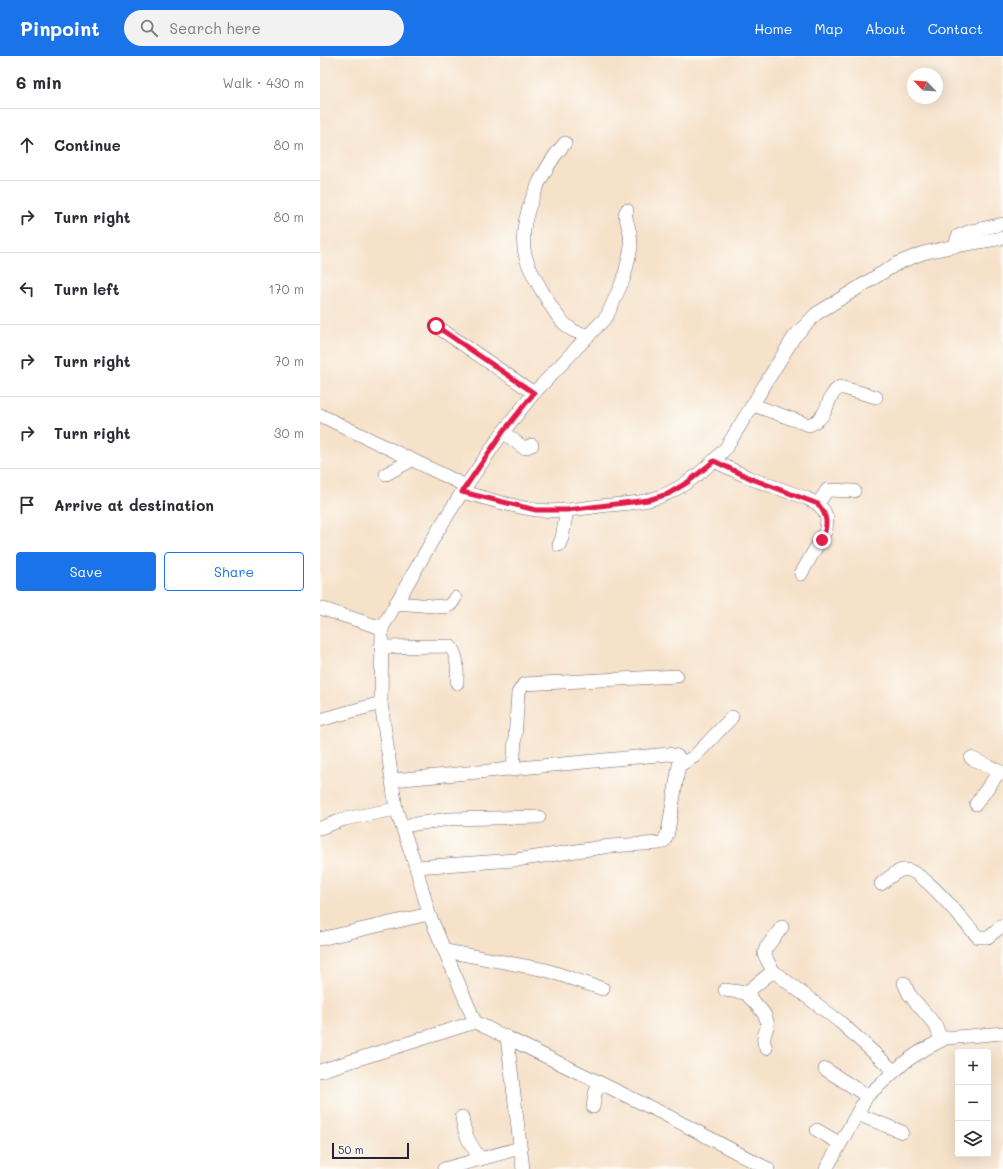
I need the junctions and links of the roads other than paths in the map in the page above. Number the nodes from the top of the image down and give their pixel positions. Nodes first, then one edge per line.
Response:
1 (565, 143) dead end
2 (626, 210) dead end
3 (1003, 224) edge
4 (1003, 238) edge
5 (955, 246) junction
6 (436, 326) dead end
7 (589, 334) junction
8 (534, 393) junction
9 (876, 397) dead end
10 (753, 405) junction
11 (320, 415) edge
12 (503, 432) junction
13 (532, 445) dead end
14 (412, 460) junction
15 (714, 461) junction
16 (386, 474) dead end
17 (464, 489) junction
18 (854, 491) dead end
19 (818, 504) junction
20 (567, 510) junction
21 (559, 545) dead end
22 (801, 574) dead end
23 (456, 598) dead end
24 (396, 603) junction
25 (320, 608) edge
26 (382, 628) junction
27 (381, 647) junction
28 (677, 676) dead end
29 (456, 683) dead end
30 (381, 703) junction
31 (732, 717) dead end
32 (320, 720) edge
33 (971, 758) dead end
34 (680, 765) junction
35 (513, 770) junction
36 (1001, 773) edge
37 (393, 780) junction
38 (976, 804) dead end
39 (396, 809) junction
40 (539, 817) dead end
41 (402, 826) junction
42 (320, 828) edge
43 (416, 867) junction
44 (881, 884) dead end
45 (429, 914) junction
46 (1003, 925) edge
47 (782, 926) dead end
48 (320, 939) edge
49 (446, 951) junction
50 (773, 971) junction
51 (904, 983) dead end
52 (603, 989) dead end
53 (725, 990) dead end
54 (746, 993) junction
55 (475, 1022) junction
56 (1003, 1033) edge
57 (507, 1037) junction
58 (941, 1040) junction
59 (766, 1048) dead end
60 (824, 1069) dead end
61 (320, 1071) edge
62 (894, 1071) junction
63 (599, 1083) junction
64 (867, 1096) junction
65 (593, 1107) dead end
66 (857, 1114) junction
67 (462, 1116) dead end
68 (817, 1130) dead end
69 (902, 1132) dead end
70 (839, 1143) junction
71 (520, 1148) junction
72 (481, 1159) junction
73 (444, 1169) edge
74 (523, 1169) edge
75 (768, 1169) edge
76 (826, 1169) edge

1 - 7 street
2 - 7 street
3 - 5 street
4 - 5 street
5 - 10 street
6 - 8 street
7 - 8 street
8 - 12 street
9 - 10 street
10 - 15 street
11 - 14 street
12 - 13 street
12 - 17 street
14 - 16 street
14 - 17 street
15 - 19 street
15 - 20 street
17 - 20 street
17 - 24 street
18 - 19 street
19 - 22 street
20 - 21 street
23 - 24 street
24 - 26 street
25 - 26 street
26 - 27 street
27 - 29 street
27 - 30 street
28 - 35 street
30 - 32 street
30 - 37 street
31 - 34 street
33 - 36 street
34 - 35 street
34 - 43 street
35 - 37 street
36 - 38 street
37 - 39 street
39 - 41 street
39 - 42 street
40 - 41 street
41 - 43 street
43 - 45 street
44 - 46 street
45 - 48 street
45 - 49 street
47 - 50 street
49 - 52 street
49 - 55 street
50 - 54 street
50 - 62 street
51 - 58 street
53 - 54 street
54 - 59 street
55 - 57 street
55 - 61 street
56 - 58 street
57 - 63 street
57 - 71 street
58 - 62 street
60 - 64 street
62 - 64 street
63 - 65 street
63 - 75 street
64 - 66 street
66 - 69 street
66 - 70 street
67 - 72 street
68 - 70 street
70 - 76 street
71 - 72 street
71 - 74 street
72 - 73 street

